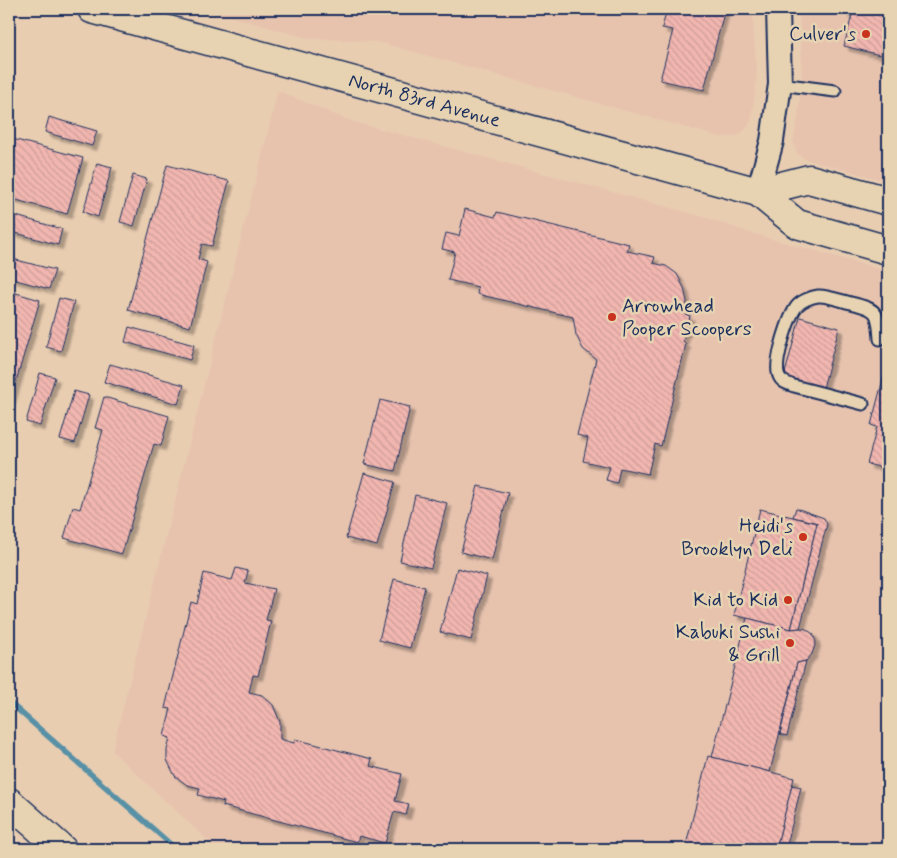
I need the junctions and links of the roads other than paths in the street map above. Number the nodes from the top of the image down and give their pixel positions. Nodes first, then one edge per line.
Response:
1 (92, 9) edge
2 (778, 9) edge
3 (780, 84) junction
4 (836, 91) dead end
5 (758, 192) junction
6 (888, 200) edge
7 (888, 250) edge
8 (880, 339) dead end
9 (863, 404) dead end
10 (9, 802) edge
11 (62, 849) edge

1 - 5 main road, North 83rd Avenue
2 - 3 street
3 - 4 lane
3 - 5 street
5 - 6 main road, North 83rd Avenue
5 - 7 main road, North 83rd Avenue
8 - 9 lane
10 - 11 main road

